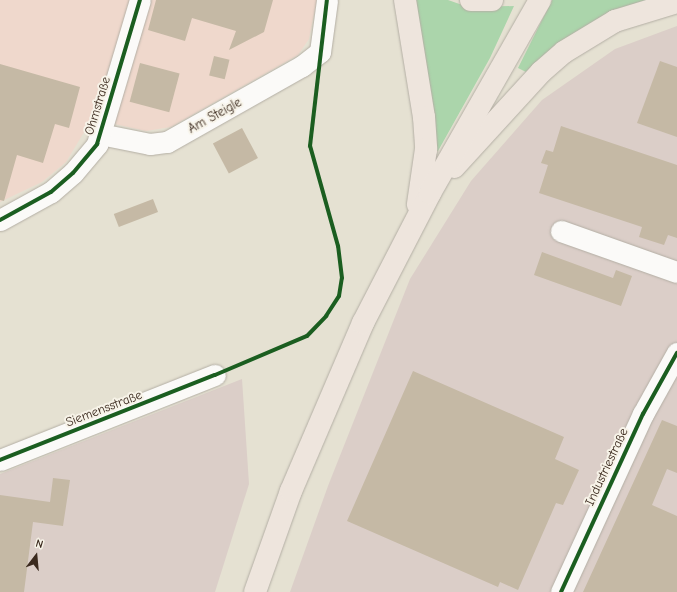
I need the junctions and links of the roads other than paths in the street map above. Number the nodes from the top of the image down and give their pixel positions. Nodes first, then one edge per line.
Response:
1 (140, 0) edge
2 (327, 0) edge
3 (405, 0) edge
4 (471, 0) edge
5 (492, 0) edge
6 (540, 0) edge
7 (677, 2) edge
8 (100, 134) junction
9 (430, 193) junction
10 (416, 218) junction
11 (0, 220) edge
12 (561, 231) dead end
13 (677, 272) edge
14 (677, 353) edge
15 (215, 375) dead end
16 (0, 460) edge
17 (254, 592) edge
18 (561, 592) edge

1 - 8 street, Ohmstraße
2 - 8 street, Am Steigle
3 - 10 highway
4 - 5 highway
6 - 9 highway
7 - 9 highway
8 - 11 street, Ohmstraße
9 - 10 highway
10 - 17 highway
12 - 13 street
14 - 18 street, Industriestraße
15 - 16 street, Siemensstraße

